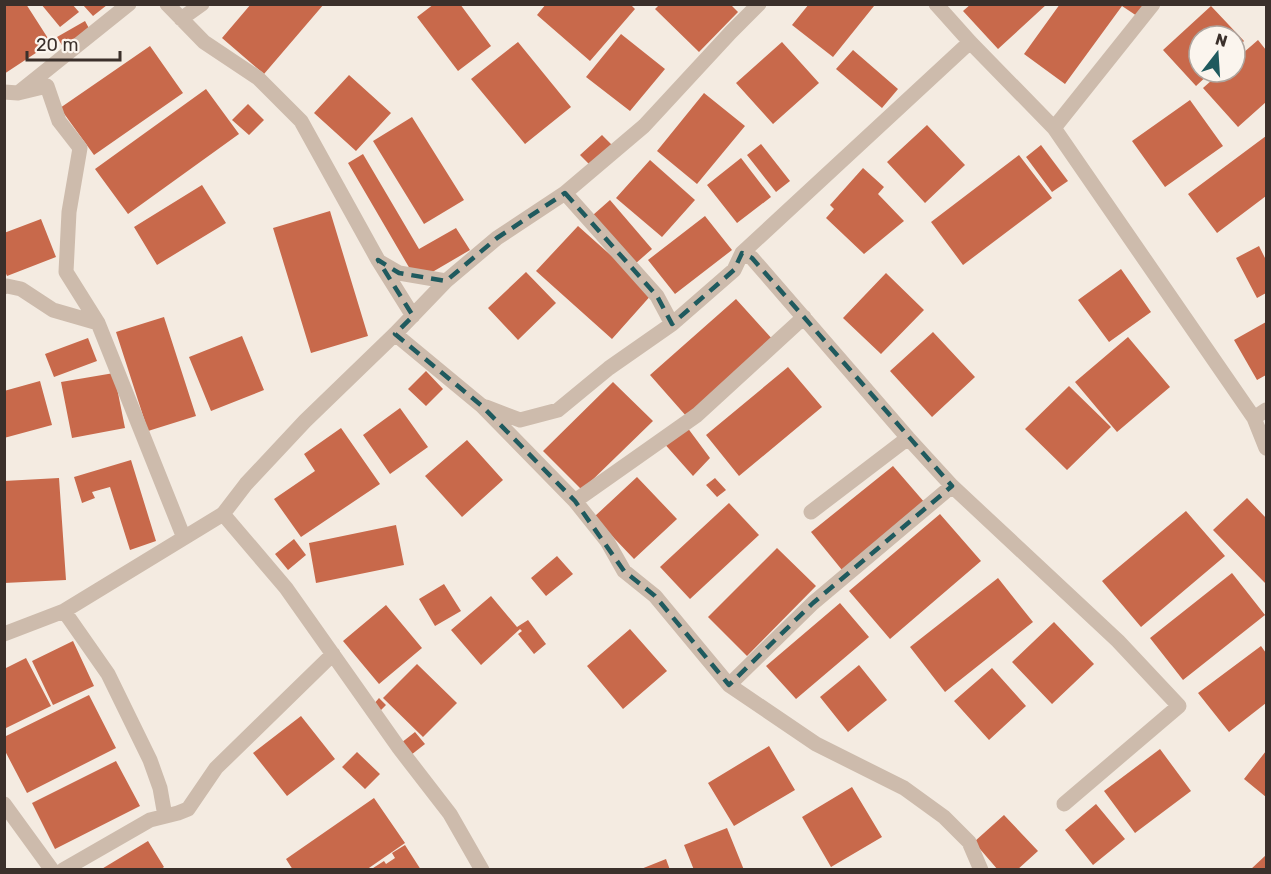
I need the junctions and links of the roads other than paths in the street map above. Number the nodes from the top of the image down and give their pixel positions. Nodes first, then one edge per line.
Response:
1 (129, 4) edge
2 (167, 4) edge
3 (202, 4) edge
4 (759, 4) edge
5 (936, 4) edge
6 (1153, 4) edge
7 (182, 19) junction
8 (970, 42) junction
9 (11, 93) edge
10 (1054, 128) junction
11 (565, 193) junction
12 (742, 253) junction
13 (378, 260) junction
14 (446, 281) junction
15 (4, 287) edge
16 (413, 316) junction
17 (804, 317) junction
18 (98, 323) junction
19 (672, 324) junction
20 (395, 334) junction
21 (482, 406) junction
22 (1260, 414) edge
23 (908, 438) junction
24 (1266, 448) edge
25 (952, 486) junction
26 (575, 501) junction
27 (811, 512) dead end
28 (223, 514) junction
29 (184, 538) junction
30 (64, 610) junction
31 (4, 634) edge
32 (333, 654) junction
33 (729, 685) junction
34 (4, 804) edge
35 (1064, 804) dead end
36 (165, 816) junction
37 (52, 870) edge
38 (63, 870) edge
39 (483, 870) edge
40 (981, 870) edge

1 - 9 street
2 - 7 street
3 - 7 street
4 - 11 street
5 - 8 street
6 - 10 street
7 - 13 street
8 - 10 street
8 - 12 street
9 - 18 street
10 - 22 street
11 - 14 street
11 - 19 street
12 - 17 street
12 - 19 street
13 - 14 street
13 - 16 street
14 - 16 street
15 - 18 street
16 - 20 street
17 - 23 street
17 - 26 street
18 - 29 street
19 - 21 street
20 - 21 street
20 - 28 street
21 - 26 street
22 - 24 street
23 - 25 street
23 - 27 street
25 - 33 street
25 - 35 street
26 - 33 street
28 - 29 street
28 - 32 street
29 - 30 street
30 - 31 street
30 - 36 street
32 - 36 street
32 - 39 street
33 - 40 street
34 - 37 street
36 - 38 street

